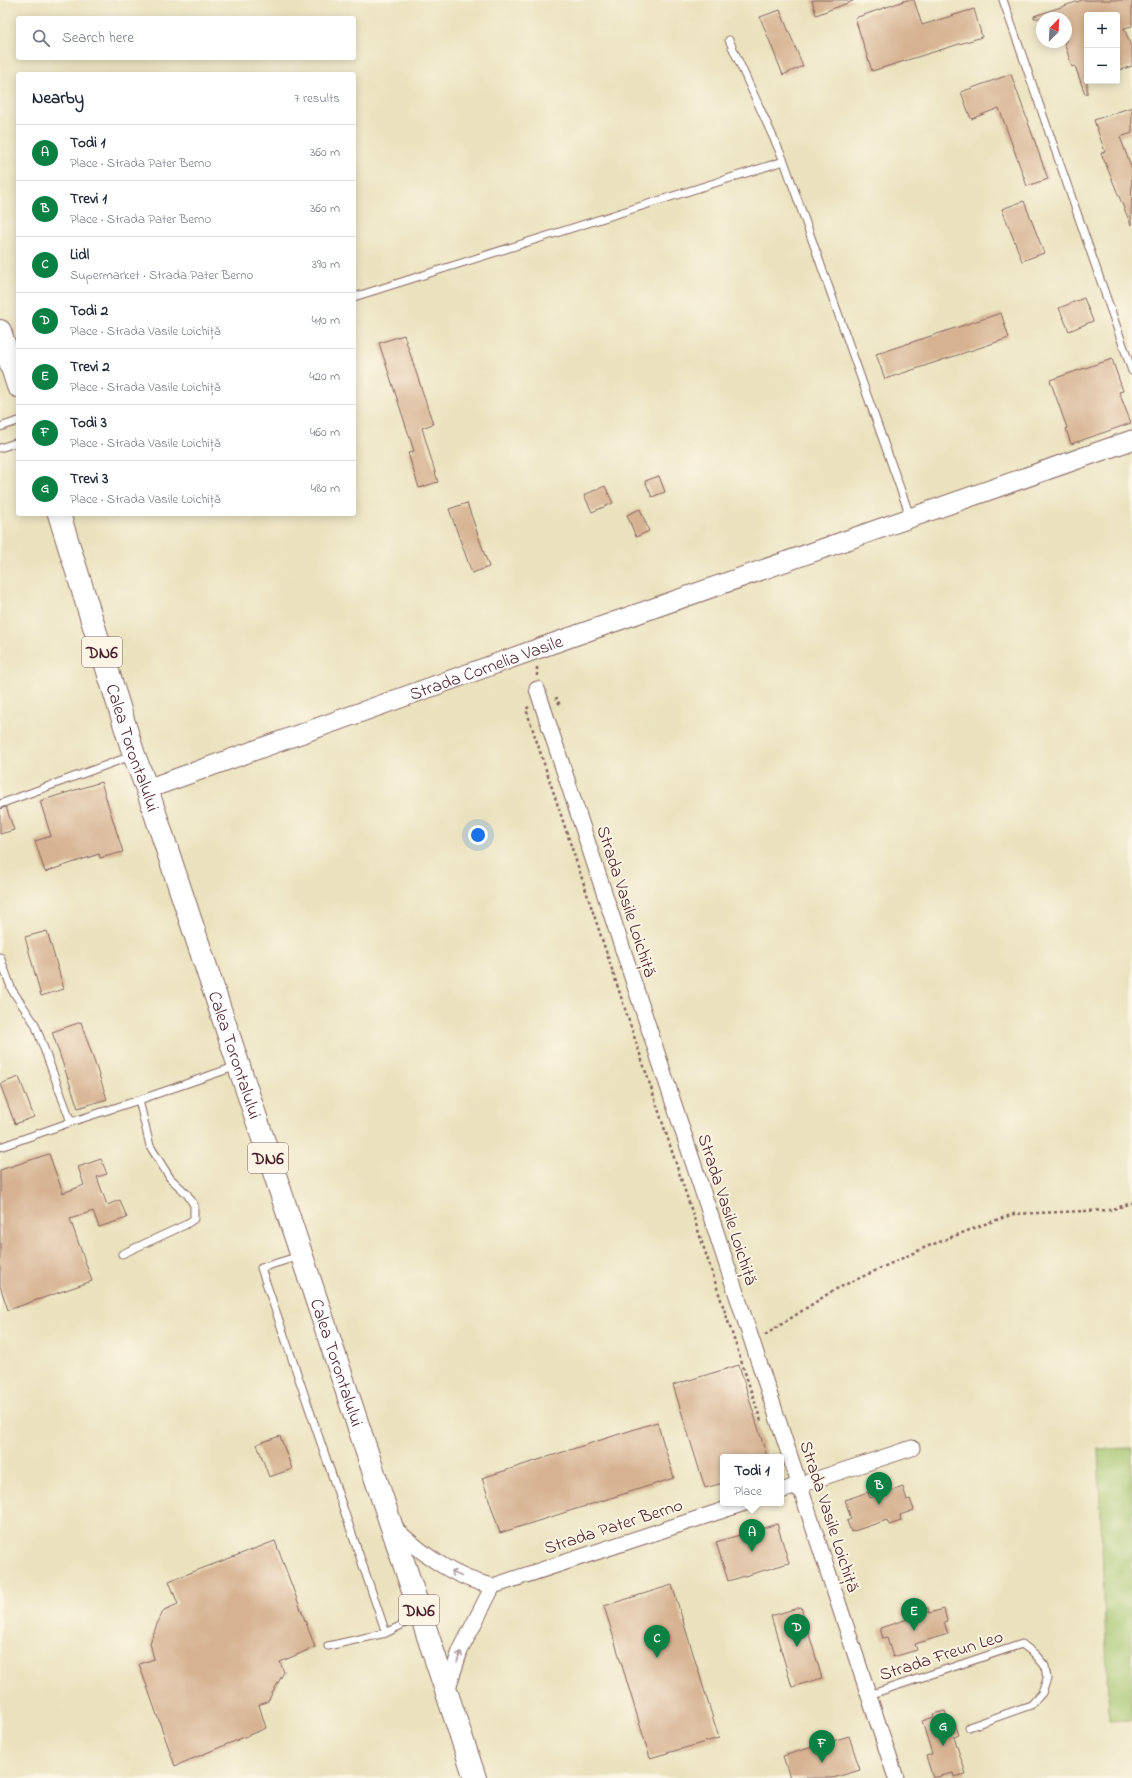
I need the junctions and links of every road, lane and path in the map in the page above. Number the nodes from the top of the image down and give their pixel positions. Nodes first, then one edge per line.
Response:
1 (1003, 0) edge
2 (729, 40) dead end
3 (784, 161) junction
4 (356, 296) edge
5 (0, 331) edge
6 (1132, 371) edge
7 (16, 380) edge
8 (16, 422) edge
9 (0, 427) edge
10 (1132, 440) edge
11 (16, 443) edge
12 (0, 448) edge
13 (60, 516) edge
14 (911, 518) junction
15 (537, 649) junction
16 (536, 688) joint
17 (134, 755) junction
18 (147, 789) junction
19 (0, 804) edge
20 (0, 957) edge
21 (238, 1066) junction
22 (139, 1100) junction
23 (71, 1122) junction
24 (0, 1147) edge
25 (1132, 1203) edge
26 (122, 1254) dead end
27 (301, 1255) junction
28 (752, 1340) junction
29 (912, 1448) dead end
30 (800, 1485) junction
31 (784, 1490) edge
32 (736, 1506) edge
33 (392, 1526) junction
34 (493, 1586) junction
35 (420, 1616) junction
36 (386, 1633) junction
37 (328, 1646) dead end
38 (446, 1694) junction
39 (869, 1695) junction
40 (969, 1727) dead end
41 (475, 1778) edge
42 (896, 1778) edge

1 - 6 lane
2 - 3 lane
3 - 4 lane
3 - 14 lane
5 - 7 main road
8 - 9 lane
10 - 14 street, Strada Cornelia Vasile
11 - 12 lane
13 - 17 main road, Calea Torontalului / DN6
14 - 15 street, Strada Cornelia Vasile
15 - 16 path
15 - 18 street, Strada Cornelia Vasile
16 - 28 street, Strada Vasile Loichiță
17 - 18 main road, Calea Torontalului / DN6
17 - 19 lane
18 - 21 main road, Calea Torontalului / DN6
20 - 23 lane
21 - 22 lane
21 - 27 main road, Calea Torontalului / DN6
22 - 23 lane
22 - 26 lane
23 - 24 lane
25 - 28 path
27 - 33 main road, Calea Torontalului / DN6
27 - 36 lane
28 - 30 street, Strada Vasile Loichiță
29 - 30 street
30 - 31 street
30 - 39 street, Strada Vasile Loichiță
32 - 34 street, Strada Pater Berno
34 -> 33 street
33 - 35 main road, Calea Torontalului / DN6
38 -> 34 street
35 - 36 lane
35 - 38 main road, Calea Torontalului / DN6
36 - 37 lane
38 - 41 main road, Calea Torontalului / DN6
39 - 40 lane, Strada Freun Leo
39 - 42 street, Strada Vasile Loichiță

